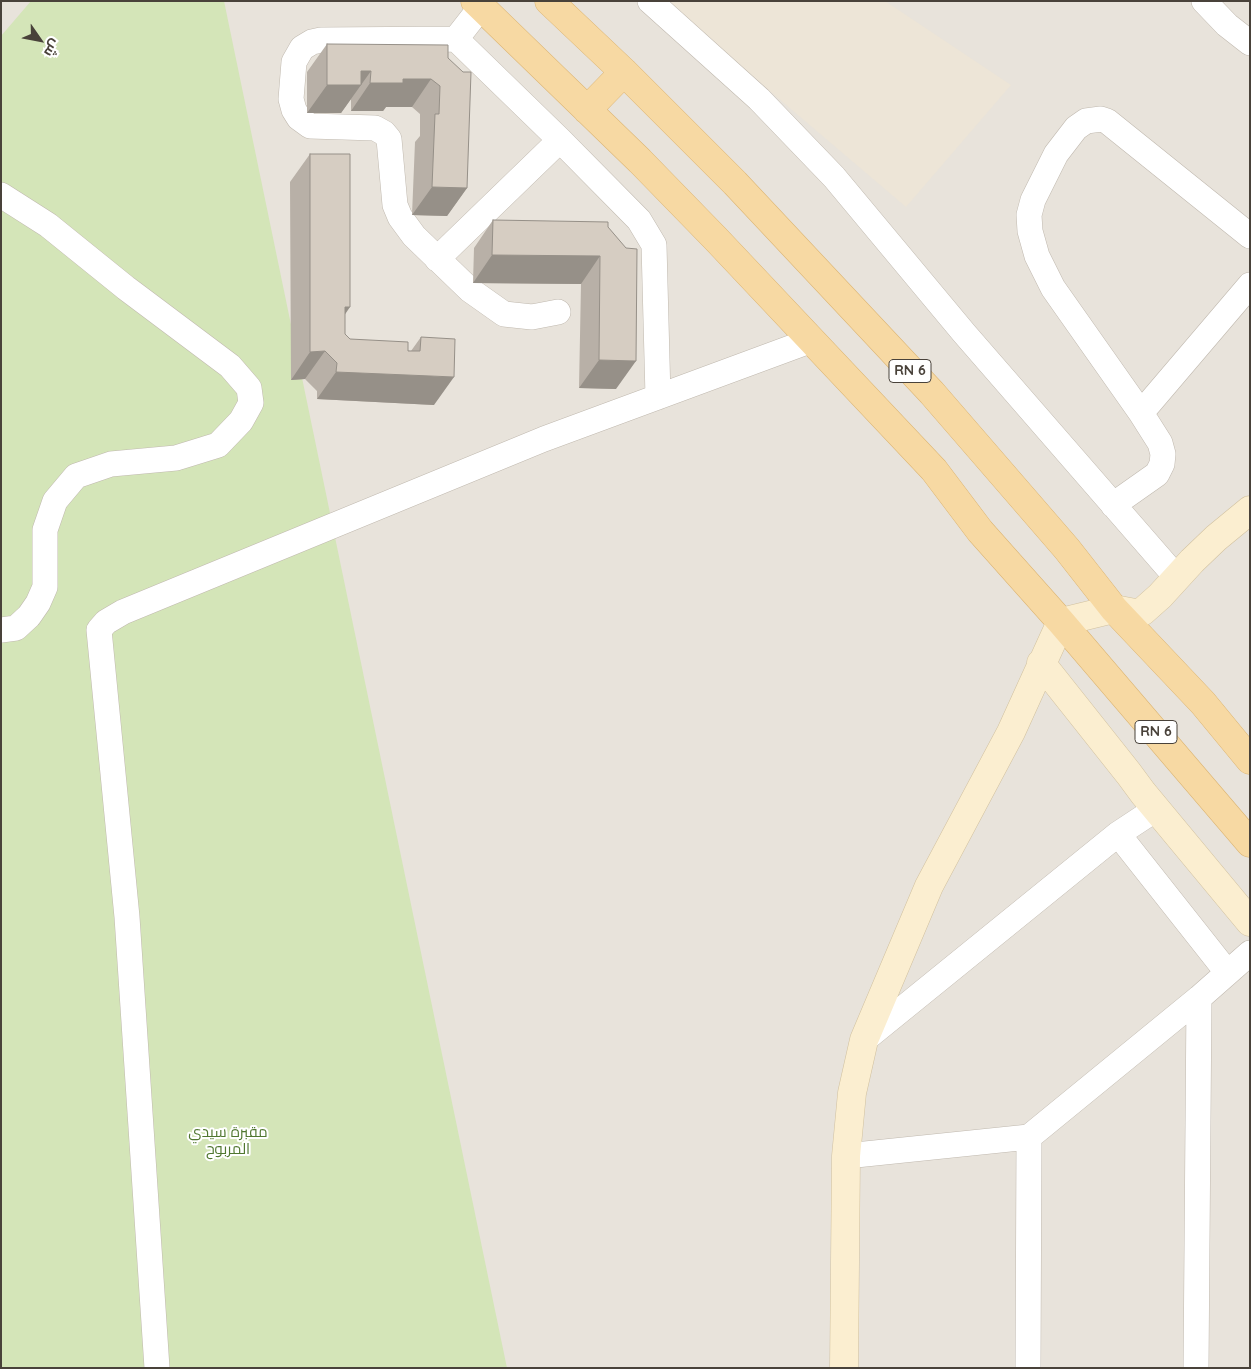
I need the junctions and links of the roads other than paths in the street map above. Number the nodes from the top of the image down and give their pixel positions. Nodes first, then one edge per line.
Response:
1 (549, 1) edge
2 (650, 1) edge
3 (1204, 1) edge
4 (478, 4) edge
5 (456, 39) junction
6 (1250, 43) edge
7 (624, 72) junction
8 (587, 110) junction
9 (560, 140) junction
10 (1, 195) edge
11 (1250, 236) edge
12 (437, 259) junction
13 (1250, 285) edge
14 (558, 312) dead end
15 (812, 340) junction
16 (658, 397) junction
17 (1141, 413) junction
18 (1112, 505) junction
19 (1250, 510) edge
20 (1177, 578) junction
21 (1114, 609) junction
22 (1061, 622) junction
23 (1, 630) edge
24 (1041, 663) junction
25 (1250, 760) edge
26 (1156, 808) junction
27 (1118, 834) junction
28 (1250, 843) edge
29 (1250, 922) edge
30 (1250, 953) edge
31 (1227, 972) junction
32 (1199, 998) junction
33 (864, 1040) junction
34 (1029, 1137) junction
35 (846, 1156) junction
36 (157, 1368) edge
37 (844, 1368) edge
38 (1028, 1368) edge
39 (1196, 1368) edge

1 - 7 main road, RN 6
2 - 18 street
3 - 6 street
4 - 5 street
4 - 8 main road, RN 6
5 - 9 street
5 - 12 street
7 - 8 main road
7 - 21 main road, RN 6
8 - 15 main road, RN 6
9 - 12 street
9 - 16 street
10 - 23 street
11 - 17 street
12 - 14 street
13 - 17 street
15 - 16 street
15 - 22 main road, RN 6
16 - 36 street
17 - 18 street
18 - 20 street
19 - 20 street
20 - 21 street
21 - 22 street
21 - 25 main road, RN 6
22 - 24 street
22 - 28 main road, RN 6
24 - 26 street
24 - 33 street
26 - 27 street
26 - 29 street
27 - 31 street
27 - 33 street
30 - 31 street
31 - 32 street
32 - 34 street
32 - 39 street
33 - 35 street
34 - 35 street
34 - 38 street
35 - 37 street

